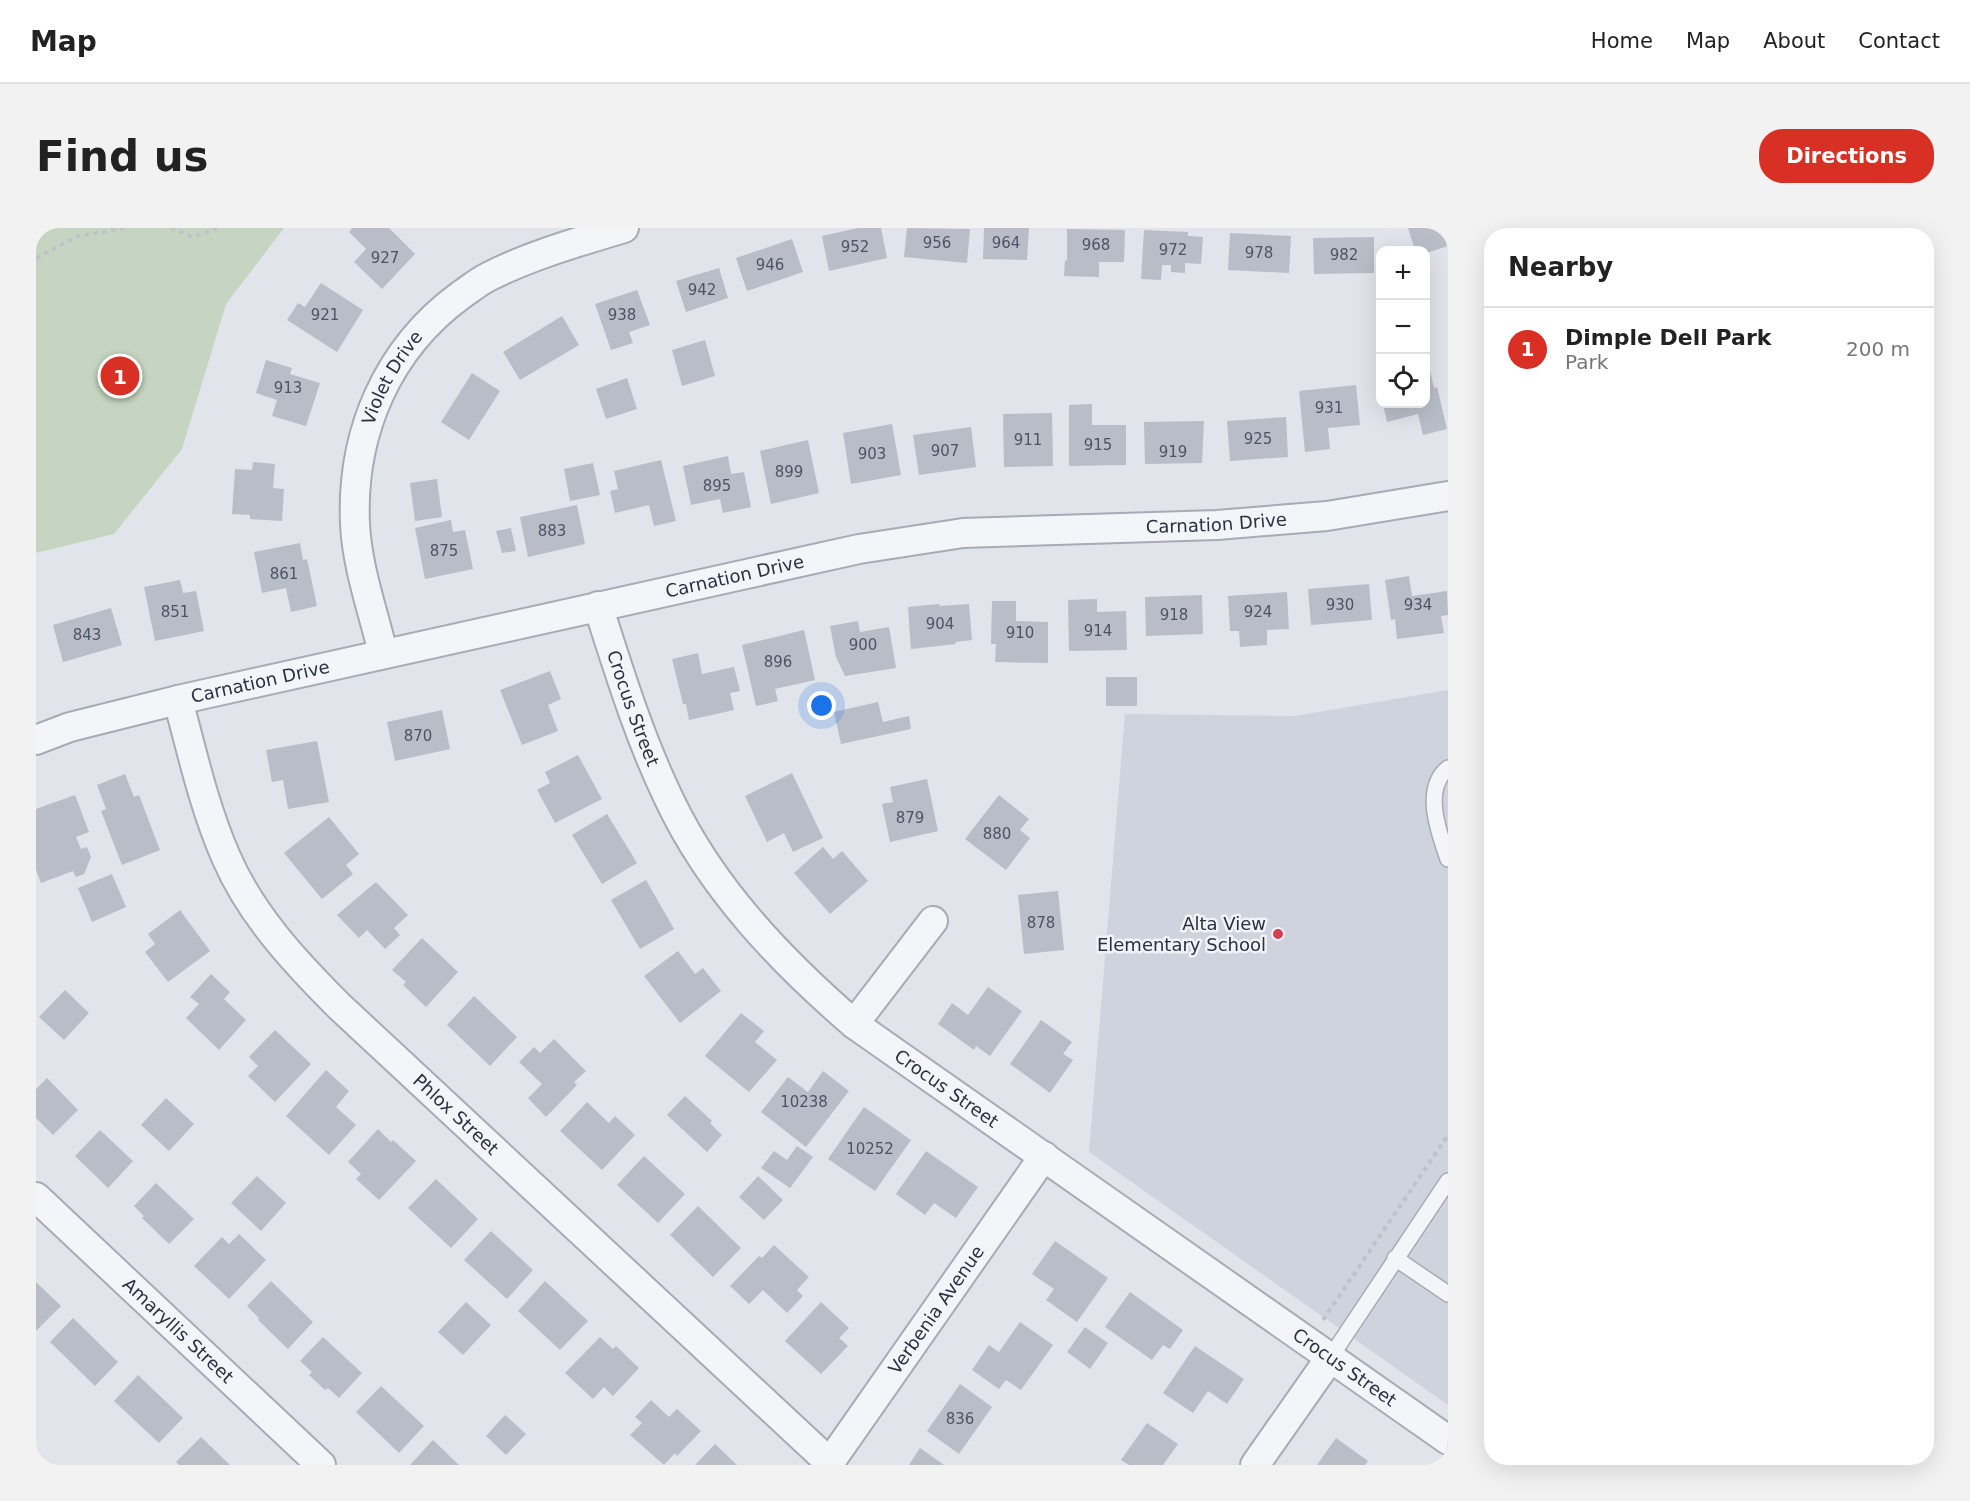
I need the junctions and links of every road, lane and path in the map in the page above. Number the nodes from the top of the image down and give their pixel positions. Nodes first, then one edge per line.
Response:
1 (125, 228) edge
2 (171, 228) edge
3 (218, 228) edge
4 (624, 228) edge
5 (36, 258) edge
6 (1448, 496) edge
7 (598, 606) junction
8 (383, 653) junction
9 (178, 700) junction
10 (36, 740) edge
11 (1448, 768) edge
12 (1448, 859) edge
13 (933, 921) dead end
14 (854, 1024) junction
15 (1448, 1135) edge
16 (1044, 1156) junction
17 (1448, 1181) edge
18 (36, 1197) edge
19 (1395, 1258) junction
20 (1448, 1294) edge
21 (1321, 1323) dead end
22 (1330, 1358) junction
23 (1448, 1440) edge
24 (829, 1464) edge
25 (321, 1465) edge
26 (1255, 1465) edge

1 - 5 path
2 - 3 path
4 - 8 street, Violet Drive
6 - 7 street, Carnation Drive
7 - 8 street, Carnation Drive
7 - 14 street, Crocus Street
8 - 9 street, Carnation Drive
9 - 10 street, Carnation Drive
9 - 24 street, Phlox Street
11 - 12 lane
13 - 14 street
14 - 16 street, Crocus Street
15 - 21 path
16 - 22 street, Crocus Street
16 - 24 street, Verbenia Avenue
17 - 19 lane
18 - 25 street, Amaryllis Street
19 - 20 lane
19 - 22 lane
22 - 23 street, Crocus Street
22 - 26 street

